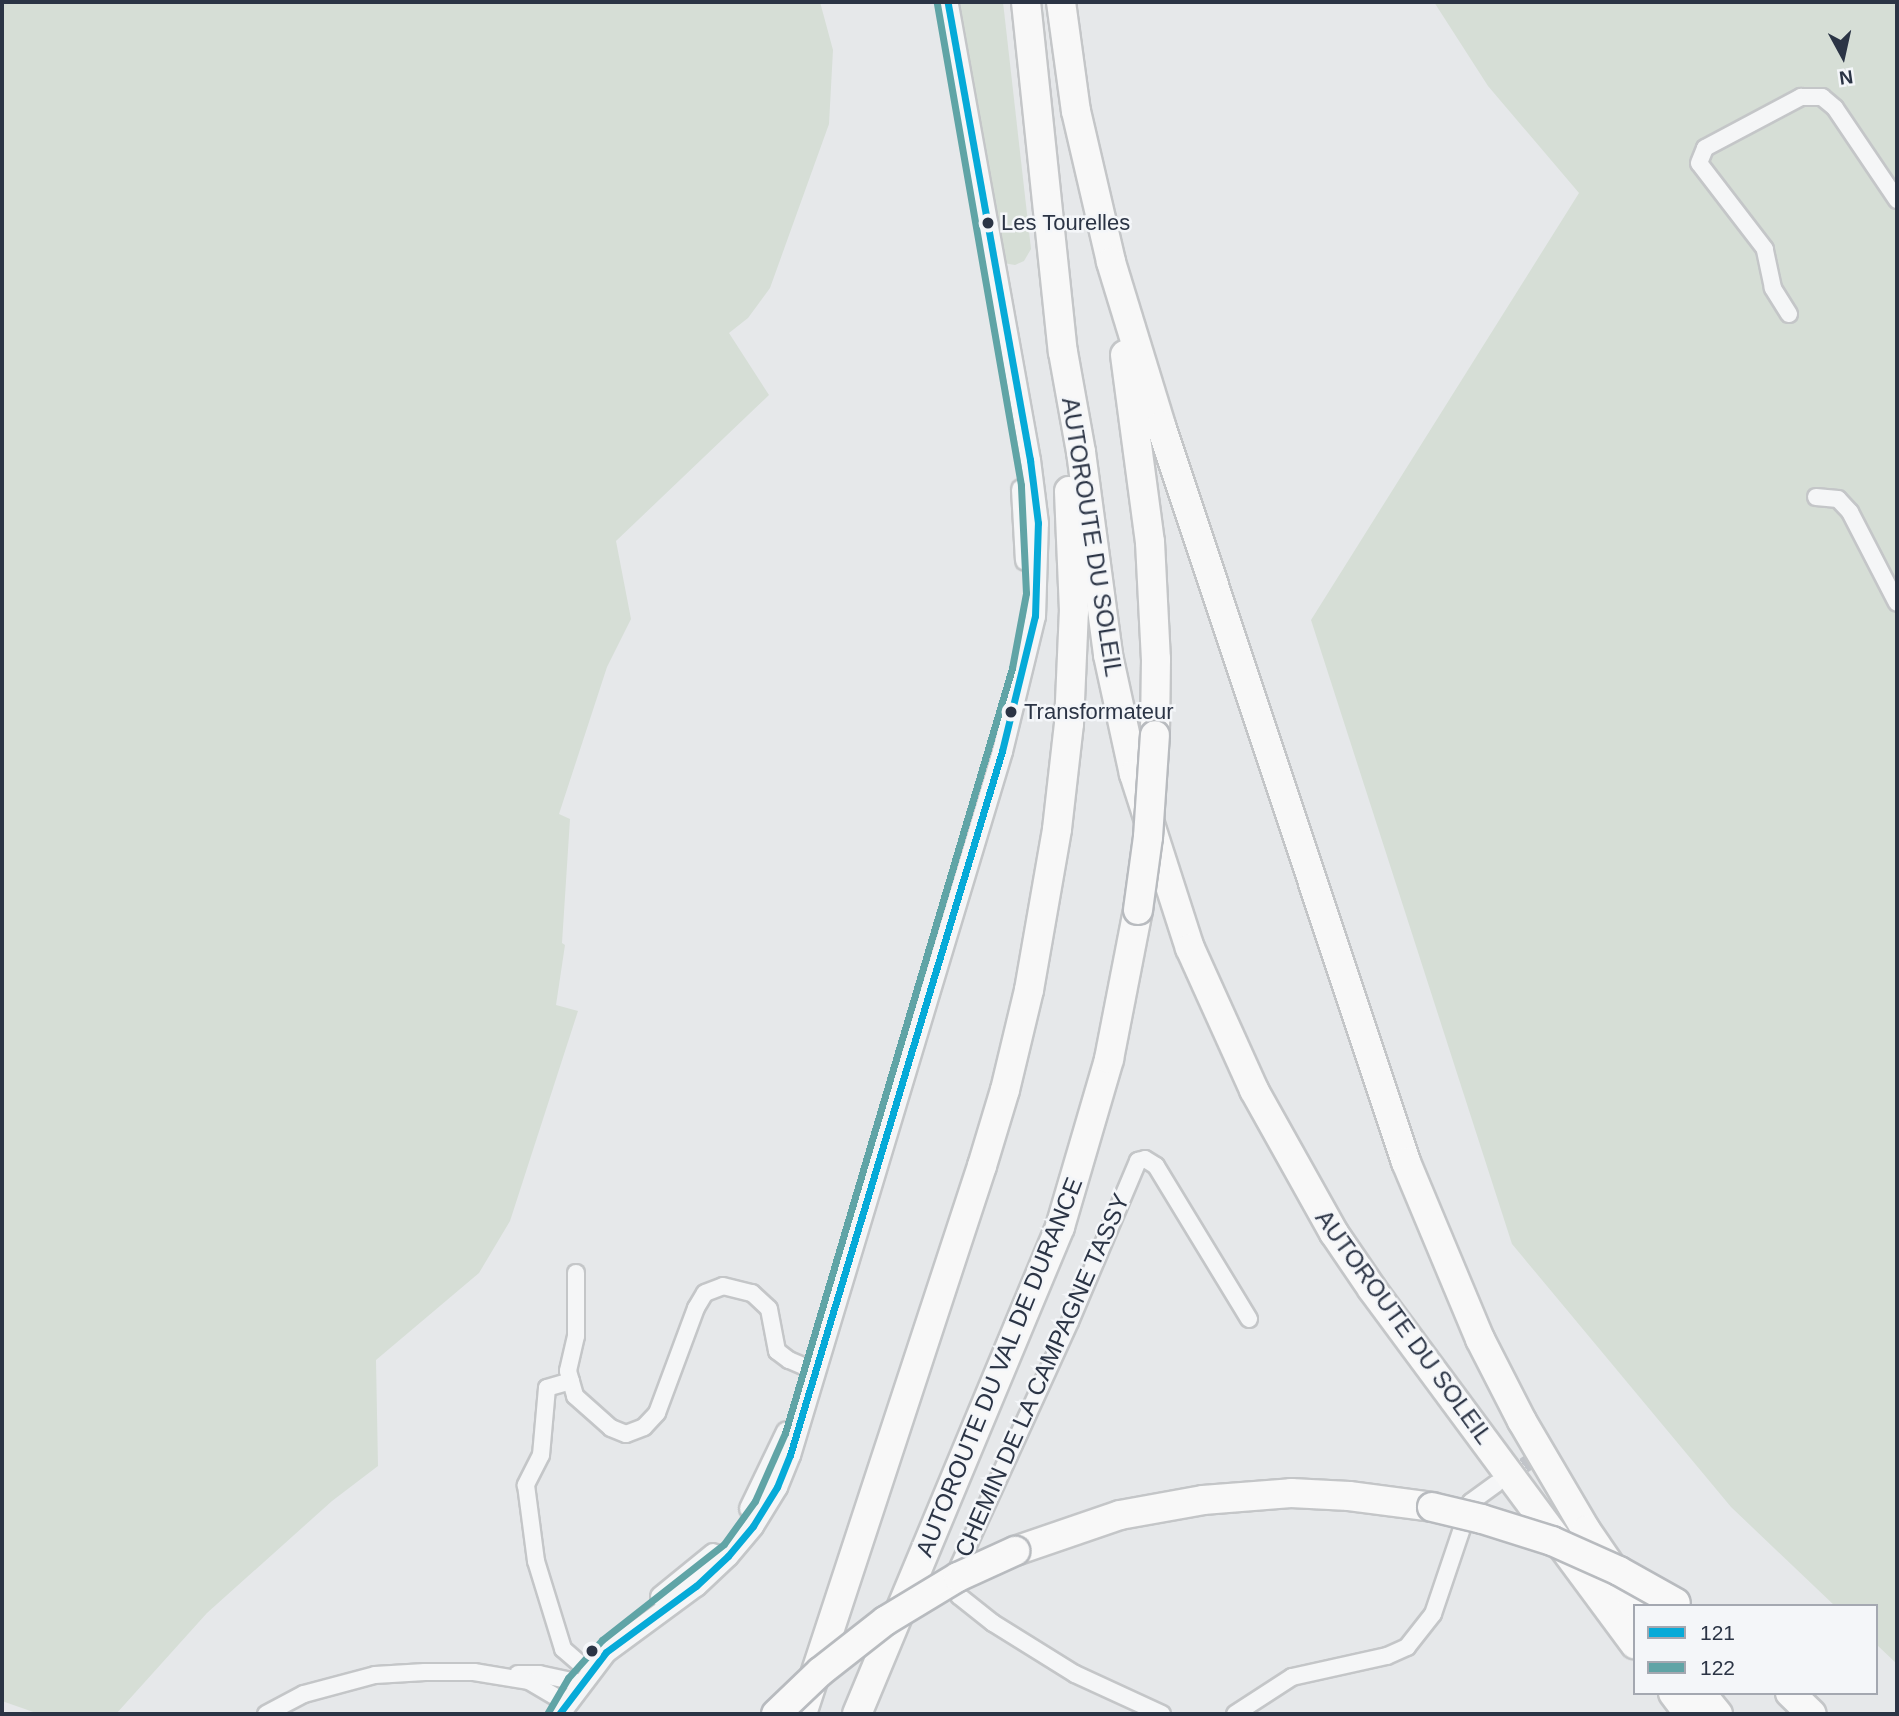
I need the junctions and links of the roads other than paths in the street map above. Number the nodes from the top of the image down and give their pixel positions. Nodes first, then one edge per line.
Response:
1 (937, 2) edge
2 (948, 2) edge
3 (1026, 2) edge
4 (1060, 2) edge
5 (1897, 200) edge
6 (1111, 262) junction
7 (1789, 314) dead end
8 (1063, 352) junction
9 (1816, 497) dead end
10 (1897, 603) edge
11 (576, 1273) dead end
12 (1249, 1319) dead end
13 (810, 1369) junction
14 (570, 1381) junction
15 (1496, 1484) tunnel mouth
16 (1637, 1604) edge
17 (1676, 1604) edge
18 (1633, 1641) edge
19 (495, 1675) junction
20 (576, 1675) junction
21 (1675, 1695) edge
22 (1703, 1695) edge
23 (1792, 1695) edge
24 (557, 1707) edge
25 (266, 1714) edge
26 (776, 1714) edge
27 (802, 1714) edge
28 (857, 1714) edge
29 (1162, 1714) edge
30 (1235, 1714) edge
31 (1689, 1714) edge
32 (1718, 1714) edge
33 (1812, 1714) edge

1 - 13 street
2 - 13 street
3 - 8 highway, AUTOROUTE DU SOLEIL
4 - 6 highway, AUTOROUTE DU SOLEIL
5 - 7 street
6 - 16 highway, AUTOROUTE DU SOLEIL
6 - 28 highway, AUTOROUTE DU VAL DE DURANCE, bridge
8 - 18 highway, AUTOROUTE DU SOLEIL
8 - 27 highway
9 - 10 street
11 - 14 street
12 - 29 street, CHEMIN DE LA CAMPAGNE TASSY
13 - 14 street
13 - 20 street
14 - 20 street
15 - 30 street
17 - 26 highway, bridge
19 - 20 street
19 - 24 street
19 - 25 street
20 - 24 street
21 - 31 highway
22 - 32 highway
23 - 33 highway

